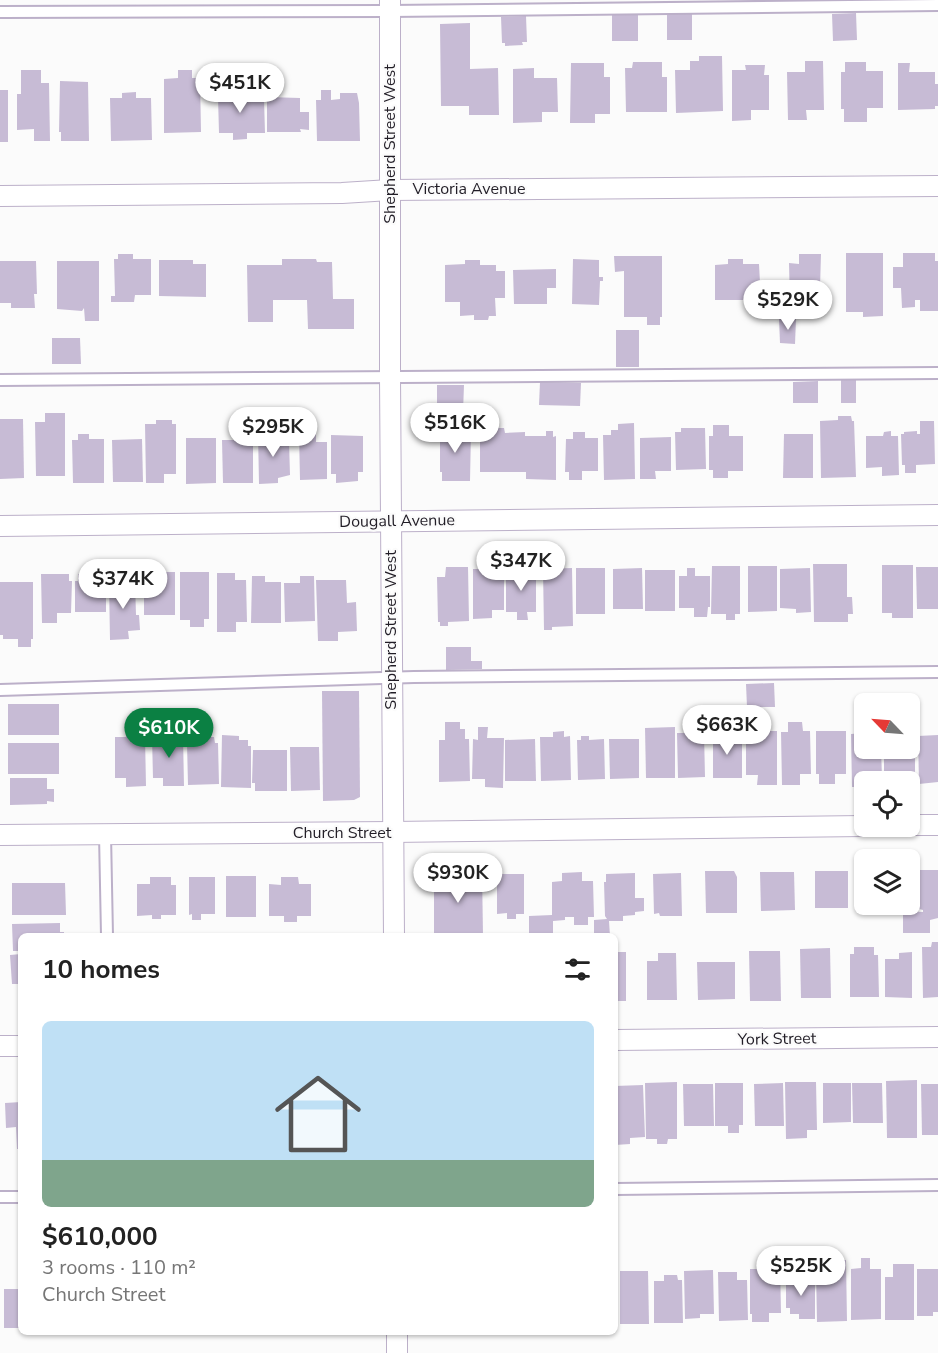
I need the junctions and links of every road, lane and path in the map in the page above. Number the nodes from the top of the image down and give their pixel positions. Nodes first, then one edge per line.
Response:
1 (938, 5) edge
2 (390, 6) edge
3 (0, 12) edge
4 (938, 186) edge
5 (390, 190) junction
6 (0, 196) edge
7 (938, 373) edge
8 (390, 376) junction
9 (0, 381) edge
10 (938, 515) edge
11 (391, 521) junction
12 (0, 526) edge
13 (938, 672) edge
14 (391, 677) junction
15 (0, 690) edge
16 (920, 825) edge
17 (938, 825) edge
18 (854, 826) edge
19 (392, 832) junction
20 (105, 834) junction
21 (0, 835) edge
22 (107, 933) edge
23 (394, 933) edge
24 (938, 1037) edge
25 (618, 1040) edge
26 (0, 1046) edge
27 (18, 1046) edge
28 (938, 1185) edge
29 (618, 1189) edge
30 (0, 1197) edge
31 (18, 1197) edge
32 (397, 1335) edge
33 (397, 1353) edge

1 - 2 lane
2 - 3 lane
2 - 5 street, Shepherd Street West
4 - 5 street, Victoria Avenue
5 - 6 street, Victoria Avenue
5 - 8 street, Shepherd Street West
7 - 8 lane
8 - 9 lane
8 - 11 street, Shepherd Street West
10 - 11 street, Dougall Avenue
11 - 12 street, Dougall Avenue
11 - 14 street, Shepherd Street West
13 - 14 lane
14 - 15 lane
14 - 19 street, Shepherd Street West
16 - 17 street
18 - 19 street, Church Street
19 - 20 street, Church Street
19 - 23 street, Shepherd Street West
20 - 21 street, Church Street
20 - 22 lane
24 - 25 street, York Street
26 - 27 street
28 - 29 lane
30 - 31 lane
32 - 33 street

